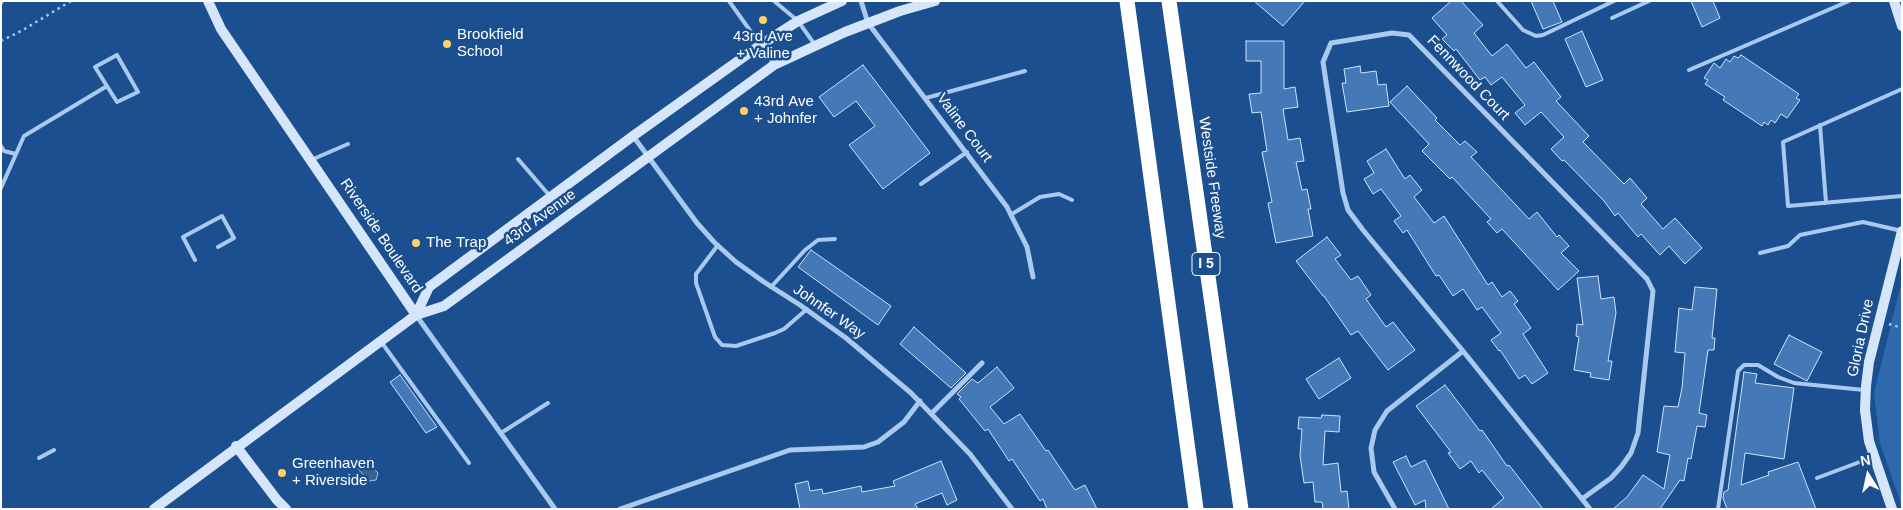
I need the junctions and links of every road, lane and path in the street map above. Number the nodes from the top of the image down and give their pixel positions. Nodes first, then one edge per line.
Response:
1 (71, 1) edge
2 (208, 1) edge
3 (729, 1) edge
4 (774, 1) edge
5 (842, 1) edge
6 (861, 1) edge
7 (935, 1) edge
8 (1127, 1) edge
9 (1169, 1) edge
10 (1497, 1) edge
11 (1614, 1) edge
12 (1649, 1) edge
13 (1849, 1) edge
14 (1894, 1) edge
15 (1612, 18) dead end
16 (798, 21) junction
17 (868, 23) junction
18 (1902, 26) edge
19 (1, 40) edge
20 (815, 45) junction
21 (759, 46) junction
22 (774, 65) junction
23 (1689, 70) dead end
24 (1024, 71) dead end
25 (107, 86) junction
26 (1902, 89) edge
27 (926, 98) junction
28 (1820, 125) junction
29 (633, 136) junction
30 (348, 144) dead end
31 (1, 146) edge
32 (967, 152) junction
33 (16, 154) junction
34 (648, 157) junction
35 (518, 159) dead end
36 (311, 160) junction
37 (921, 184) dead end
38 (1, 188) edge
39 (1902, 196) edge
40 (551, 197) junction
41 (1072, 200) dead end
42 (1826, 203) junction
43 (1012, 214) junction
44 (1902, 231) edge
45 (835, 239) dead end
46 (718, 245) junction
47 (218, 247) dead end
48 (1760, 253) dead end
49 (195, 260) dead end
50 (1033, 276) dead end
51 (771, 287) junction
52 (807, 310) junction
53 (416, 315) junction
54 (1887, 323) dead end
55 (1902, 328) edge
56 (380, 342) junction
57 (1463, 351) junction
58 (982, 363) dead end
59 (1866, 390) junction
60 (920, 401) junction
61 (548, 402) dead end
62 (932, 413) junction
63 (500, 433) junction
64 (236, 446) junction
65 (54, 450) dead end
66 (1874, 457) junction
67 (39, 458) dead end
68 (469, 463) dead end
69 (1817, 478) dead end
70 (1582, 499) junction
71 (1010, 507) edge
72 (154, 509) edge
73 (286, 509) edge
74 (555, 509) edge
75 (620, 509) edge
76 (1002, 509) edge
77 (1196, 509) edge
78 (1241, 509) edge
79 (1395, 509) edge
80 (1590, 509) edge
81 (1718, 509) edge
82 (1892, 509) edge

1 - 19 path
2 - 36 main road, Riverside Boulevard
3 - 21 lane
4 - 16 lane
5 - 16 main road, 43rd Avenue
6 - 17 street, Valine Court
7 - 17 main road, 43rd Avenue
8 - 77 highway
9 - 78 highway, Westside Freeway / I 5
10 - 11 lane
12 - 15 lane
13 - 23 lane
14 - 18 main road
16 - 20 lane
16 - 21 main road, 43rd Avenue
17 - 20 main road, 43rd Avenue
17 - 27 street, Valine Court
20 - 22 main road, 43rd Avenue
21 - 22 lane
21 - 29 main road, 43rd Avenue
22 - 34 main road, 43rd Avenue
24 - 27 lane
25 - 25 lane
25 - 33 lane
26 - 28 lane
27 - 32 street, Valine Court
28 - 42 lane
28 - 42 lane
29 - 34 street, Johnfer Way
29 - 40 main road, 43rd Avenue
30 - 36 lane
31 - 33 lane
32 - 37 lane
32 - 43 street, Valine Court
33 - 38 lane
34 - 46 street, Johnfer Way
34 - 53 main road, 43rd Avenue
35 - 40 lane
36 - 53 main road, Riverside Boulevard
39 - 42 lane
40 - 53 main road, 43rd Avenue
41 - 43 lane
43 - 50 street, Valine Court
44 - 48 lane
44 - 59 main road, Gloria Drive
45 - 51 lane
46 - 51 street, Johnfer Way
46 - 52 lane
47 - 49 lane
51 - 52 street, Johnfer Way
52 - 60 street, Johnfer Way
53 - 56 main road, Riverside Boulevard
53 - 63 street
54 - 55 path
56 - 64 main road, Riverside Boulevard
56 - 68 lane
57 - 70 street, Fennwood Court
57 - 70 street, Fennwood Court
57 - 79 street
58 - 62 street
59 - 66 main road, Gloria Drive
59 - 81 lane
60 - 62 street, Johnfer Way
60 - 75 street
61 - 63 lane
62 - 71 street, Johnfer Way
63 - 74 street
64 - 72 main road, Riverside Boulevard
64 - 73 main road
65 - 67 lane
66 - 69 lane
66 - 82 main road, Gloria Drive
70 - 80 street, Fennwood Court
71 - 76 street

